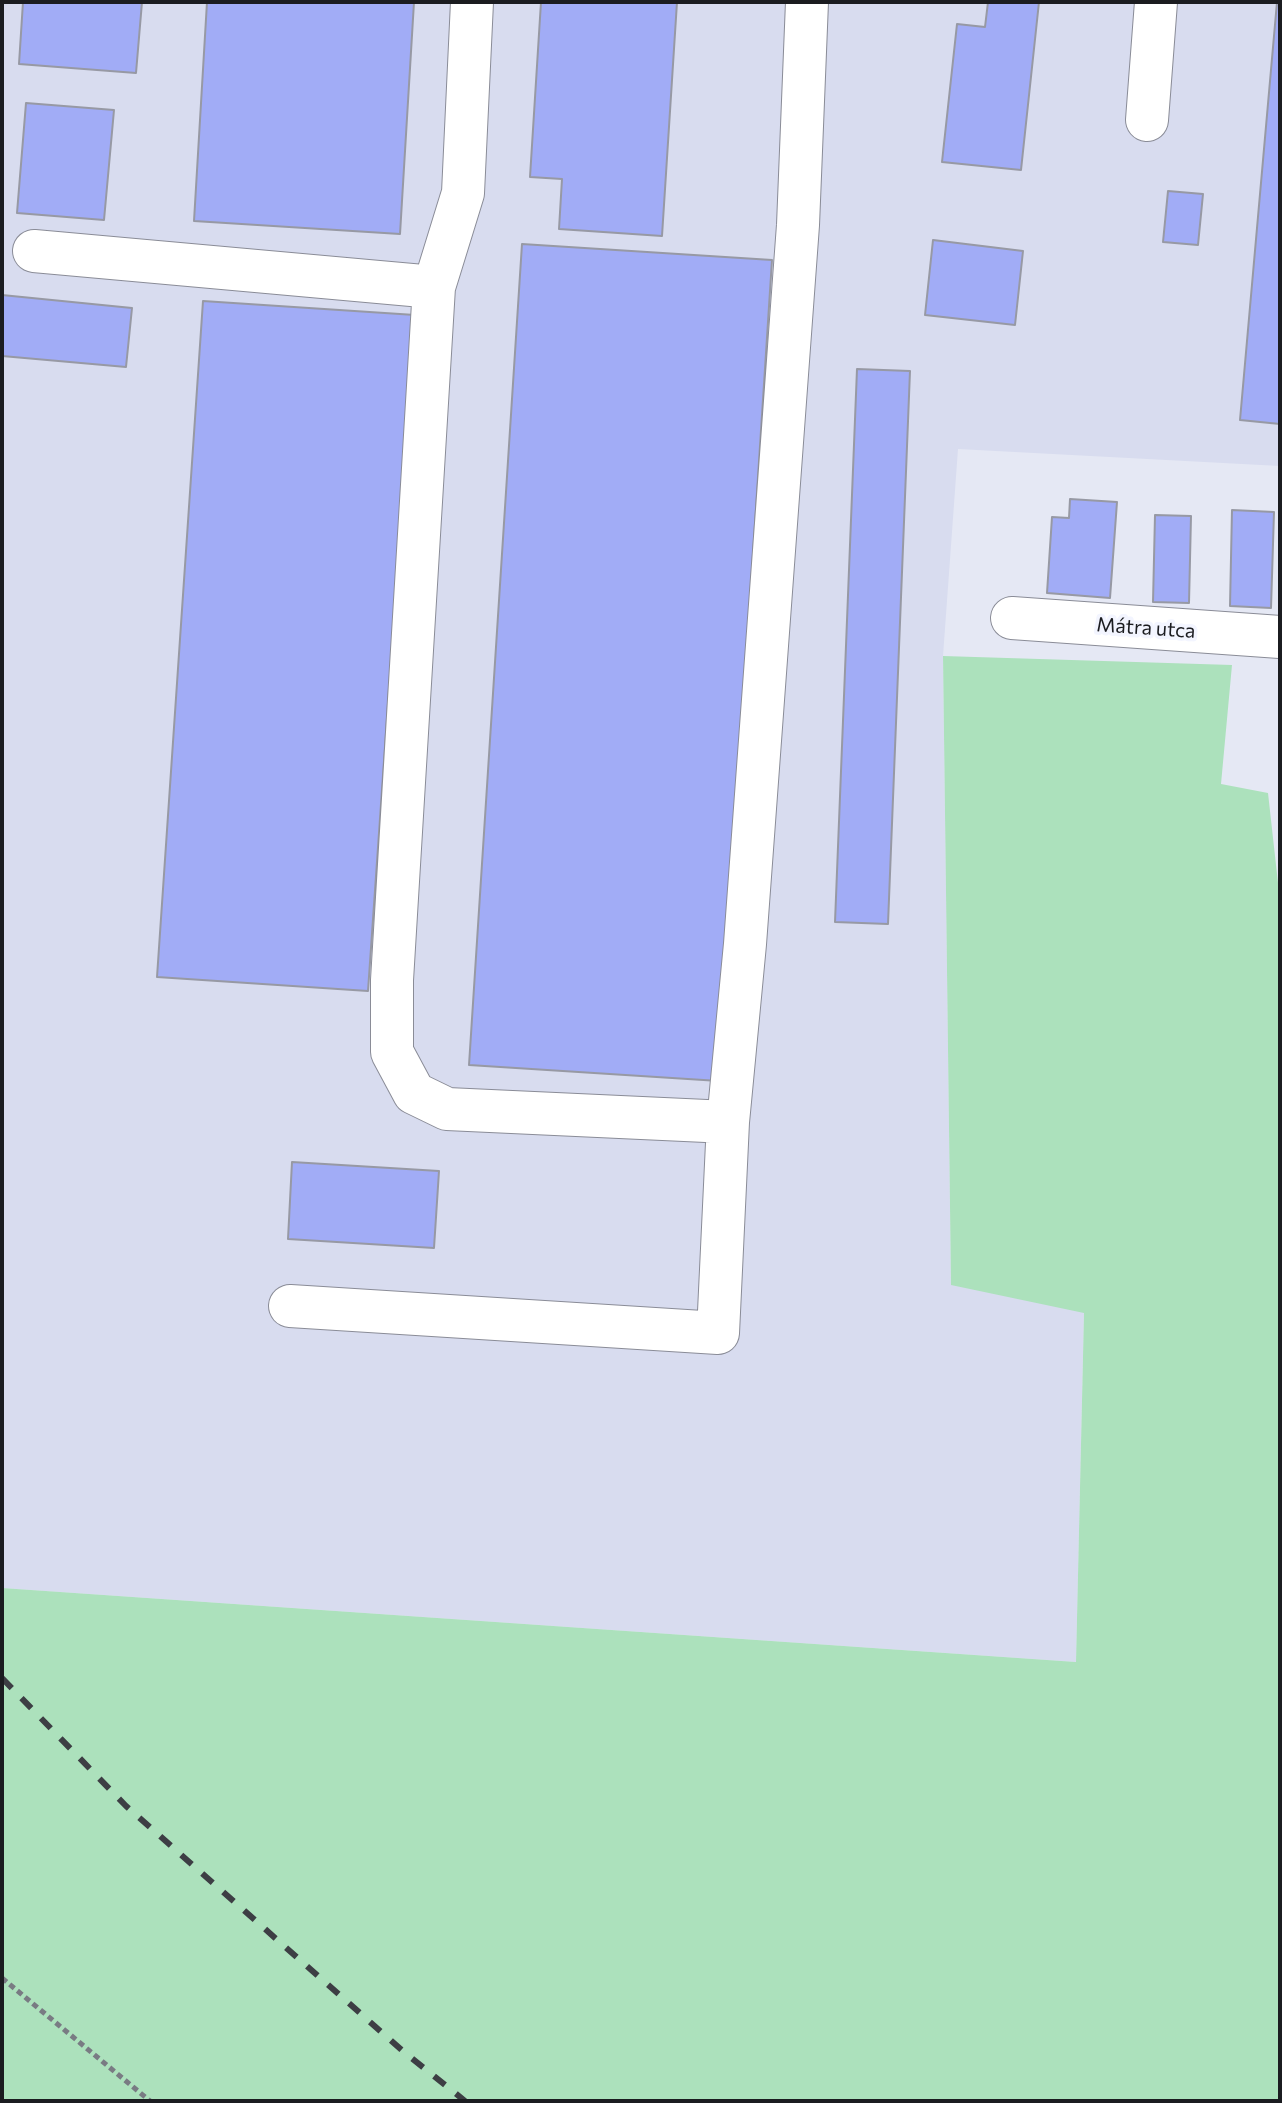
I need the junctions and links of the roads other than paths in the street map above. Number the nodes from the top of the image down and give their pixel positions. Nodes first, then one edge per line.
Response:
1 (472, 2) edge
2 (807, 2) edge
3 (1156, 2) edge
4 (1147, 120) dead end
5 (34, 251) dead end
6 (434, 287) junction
7 (1012, 618) dead end
8 (1280, 637) edge
9 (728, 1122) junction
10 (290, 1306) dead end

1 - 6 street
2 - 9 street
3 - 4 street
5 - 6 street
6 - 9 street
7 - 8 street, Mátra utca
9 - 10 street

